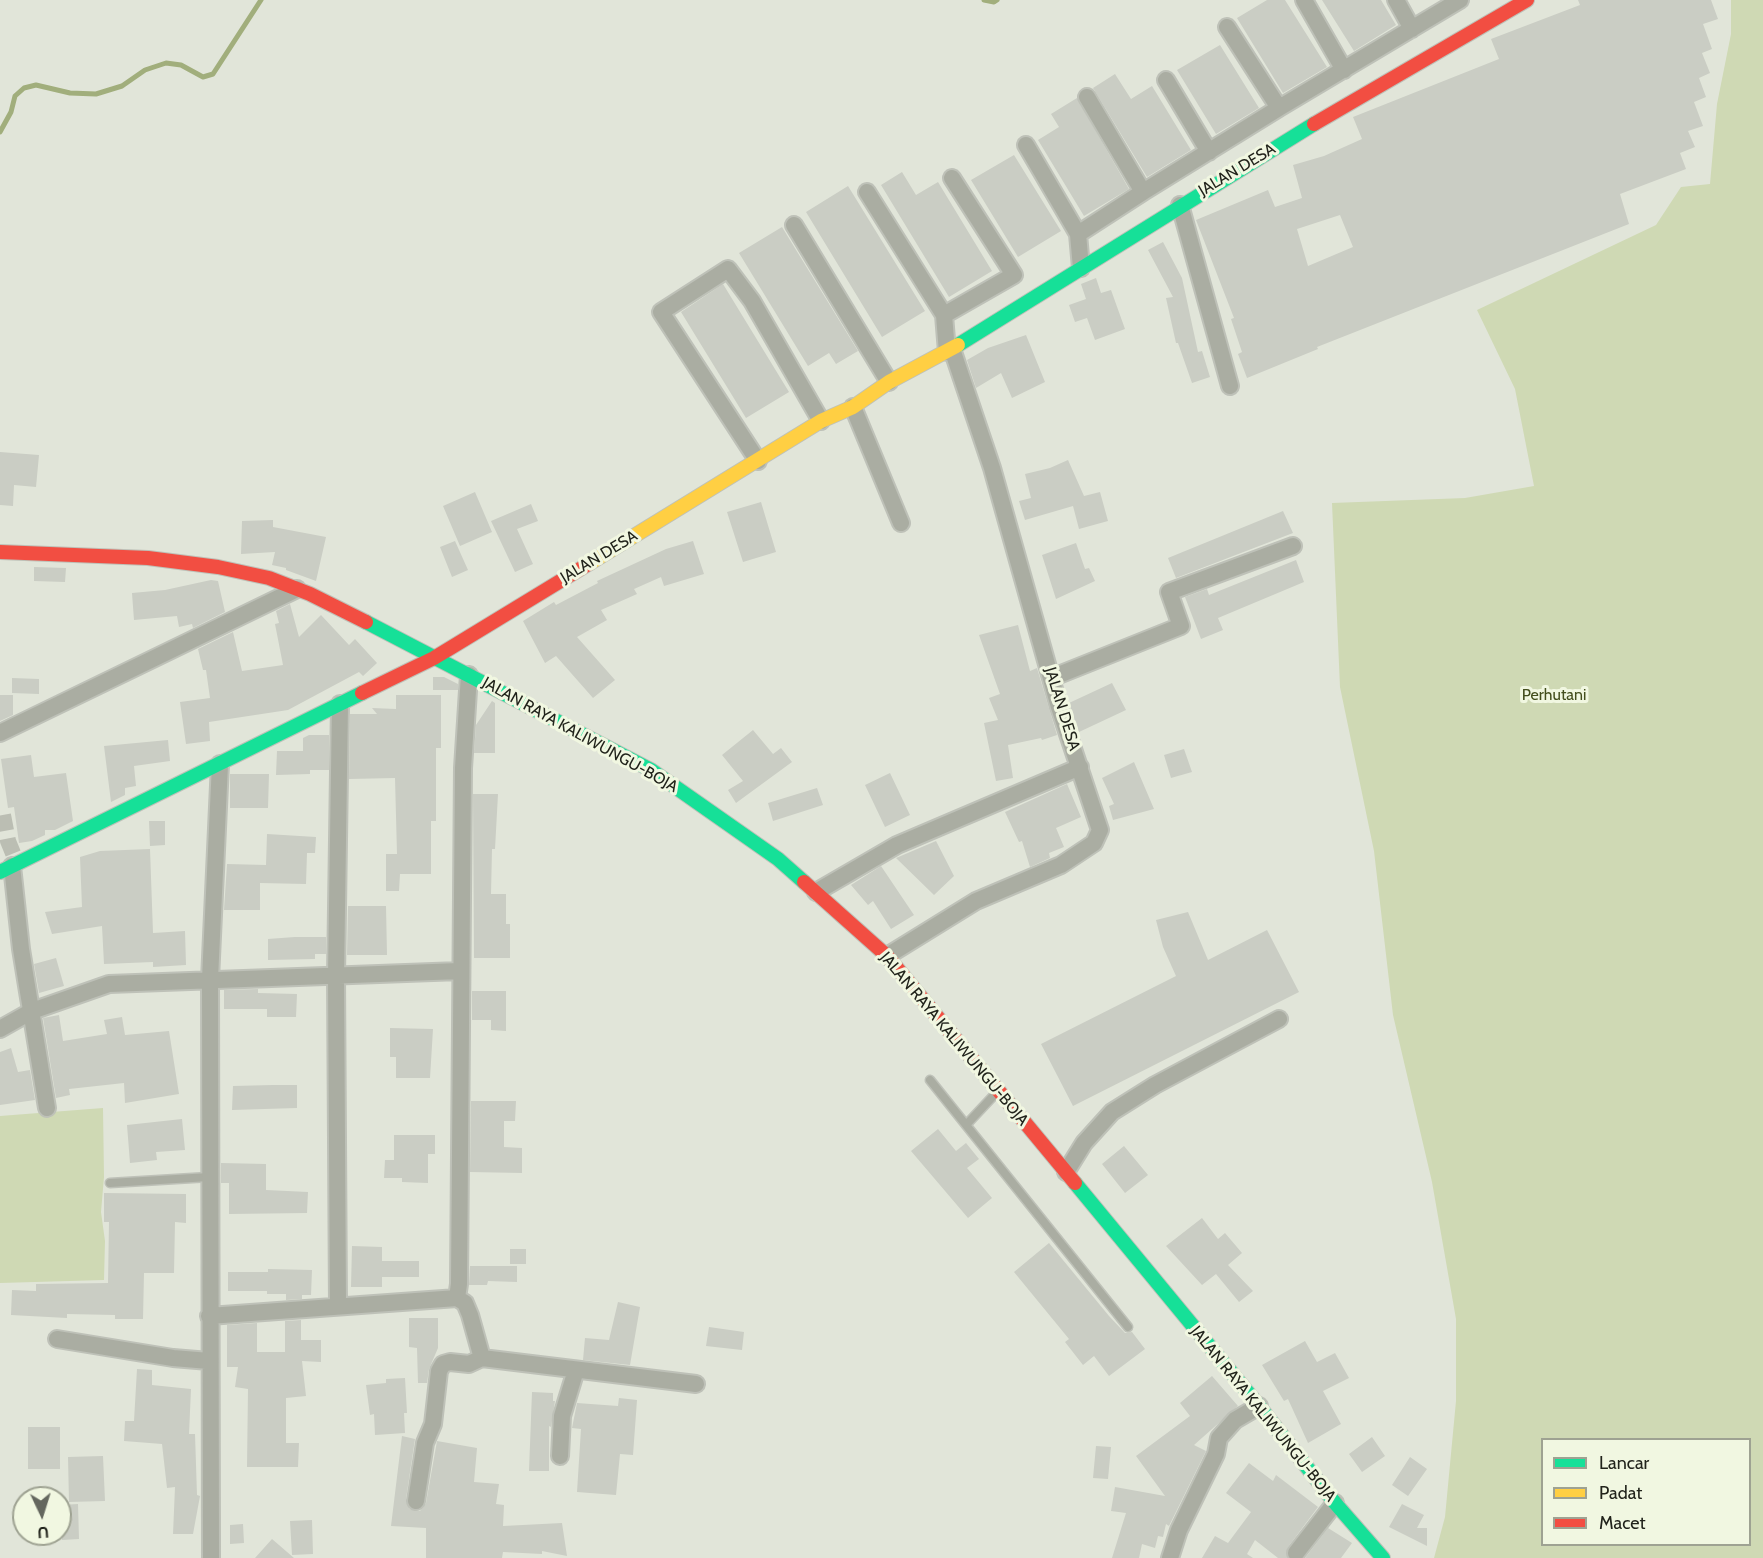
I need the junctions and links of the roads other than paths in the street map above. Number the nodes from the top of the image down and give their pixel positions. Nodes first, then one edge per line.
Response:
1 (1304, 0) edge
2 (1396, 0) edge
3 (1460, 0) edge
4 (1527, 0) edge
5 (1506, 5) edge
6 (1227, 27) dead end
7 (1412, 29) junction
8 (1344, 70) junction
9 (1166, 81) dead end
10 (1087, 97) dead end
11 (1279, 108) junction
12 (1026, 145) dead end
13 (1209, 152) junction
14 (952, 178) dead end
15 (867, 192) dead end
16 (1143, 192) junction
17 (1180, 205) junction
18 (794, 225) dead end
19 (1078, 234) junction
20 (1081, 268) junction
21 (944, 315) junction
22 (949, 350) junction
23 (889, 382) junction
24 (1230, 386) dead end
25 (854, 407) junction
26 (821, 421) junction
27 (758, 461) junction
28 (901, 523) dead end
29 (1293, 546) dead end
30 (0, 552) edge
31 (297, 589) junction
32 (434, 658) junction
33 (469, 675) junction
34 (1051, 678) junction
35 (340, 704) junction
36 (0, 733) edge
37 (220, 764) junction
38 (1080, 767) junction
39 (6, 869) edge
40 (816, 892) junction
41 (888, 956) junction
42 (460, 971) junction
43 (336, 976) junction
44 (210, 979) junction
45 (32, 1011) junction
46 (1280, 1019) dead end
47 (0, 1029) edge
48 (930, 1080) dead end
49 (998, 1091) junction
50 (47, 1108) dead end
51 (966, 1125) junction
52 (1066, 1172) junction
53 (209, 1177) junction
54 (110, 1183) dead end
55 (457, 1298) junction
56 (338, 1306) junction
57 (209, 1316) junction
58 (1128, 1327) dead end
59 (57, 1339) dead end
60 (482, 1358) junction
61 (209, 1360) junction
62 (576, 1370) junction
63 (696, 1384) dead end
64 (1258, 1406) junction
65 (560, 1456) dead end
66 (416, 1501) dead end
67 (1335, 1503) junction
68 (1296, 1553) dead end
69 (211, 1558) edge
70 (1170, 1558) edge
71 (1383, 1558) edge

1 - 8 street
2 - 7 street
3 - 7 street
4 - 5 main road, JALAN DESA
5 - 17 main road, JALAN DESA
6 - 11 street
7 - 8 street
8 - 11 street
9 - 13 street
10 - 16 street
11 - 13 street
12 - 19 street
13 - 16 street
14 - 21 street
15 - 21 street
16 - 19 street
17 - 20 main road, JALAN DESA
17 - 24 street
18 - 23 street
19 - 20 street
20 - 22 main road, JALAN DESA
21 - 22 street
22 - 23 main road, JALAN DESA
22 - 34 street, JALAN DESA
23 - 25 main road, JALAN DESA
25 - 26 main road, JALAN DESA
25 - 28 street
26 - 27 main road, JALAN DESA
26 - 27 street
27 - 32 main road, JALAN DESA
29 - 34 street
30 - 31 main road, JALAN RAYA KALIWUNGU-BOJA
31 - 32 main road, JALAN RAYA KALIWUNGU-BOJA
31 - 36 street
32 - 33 main road, JALAN RAYA KALIWUNGU-BOJA
32 - 35 main road, JALAN DESA
33 - 40 main road, JALAN RAYA KALIWUNGU-BOJA
33 - 42 street
34 - 38 street, JALAN DESA
35 - 37 main road, JALAN DESA
35 - 43 street
37 - 39 main road, JALAN DESA
37 - 44 street
38 - 40 street
38 - 41 street, JALAN DESA
39 - 45 street
40 - 41 main road, JALAN RAYA KALIWUNGU-BOJA
41 - 49 main road, JALAN RAYA KALIWUNGU-BOJA
42 - 43 street
42 - 55 street
43 - 44 street
43 - 56 street
44 - 45 street
44 - 53 street
45 - 47 street
45 - 50 street
46 - 52 street
48 - 51 lane
49 - 51 lane
49 - 52 main road, JALAN RAYA KALIWUNGU-BOJA
51 - 58 lane
52 - 64 main road, JALAN RAYA KALIWUNGU-BOJA
53 - 54 lane
53 - 57 street
55 - 56 street
55 - 60 street
56 - 57 street
57 - 61 street
59 - 61 street
60 - 62 street
60 - 66 street
61 - 69 street
62 - 63 street
62 - 65 street
64 - 67 main road, JALAN RAYA KALIWUNGU-BOJA
64 - 70 street
67 - 68 street
67 - 71 main road, JALAN RAYA KALIWUNGU-BOJA

